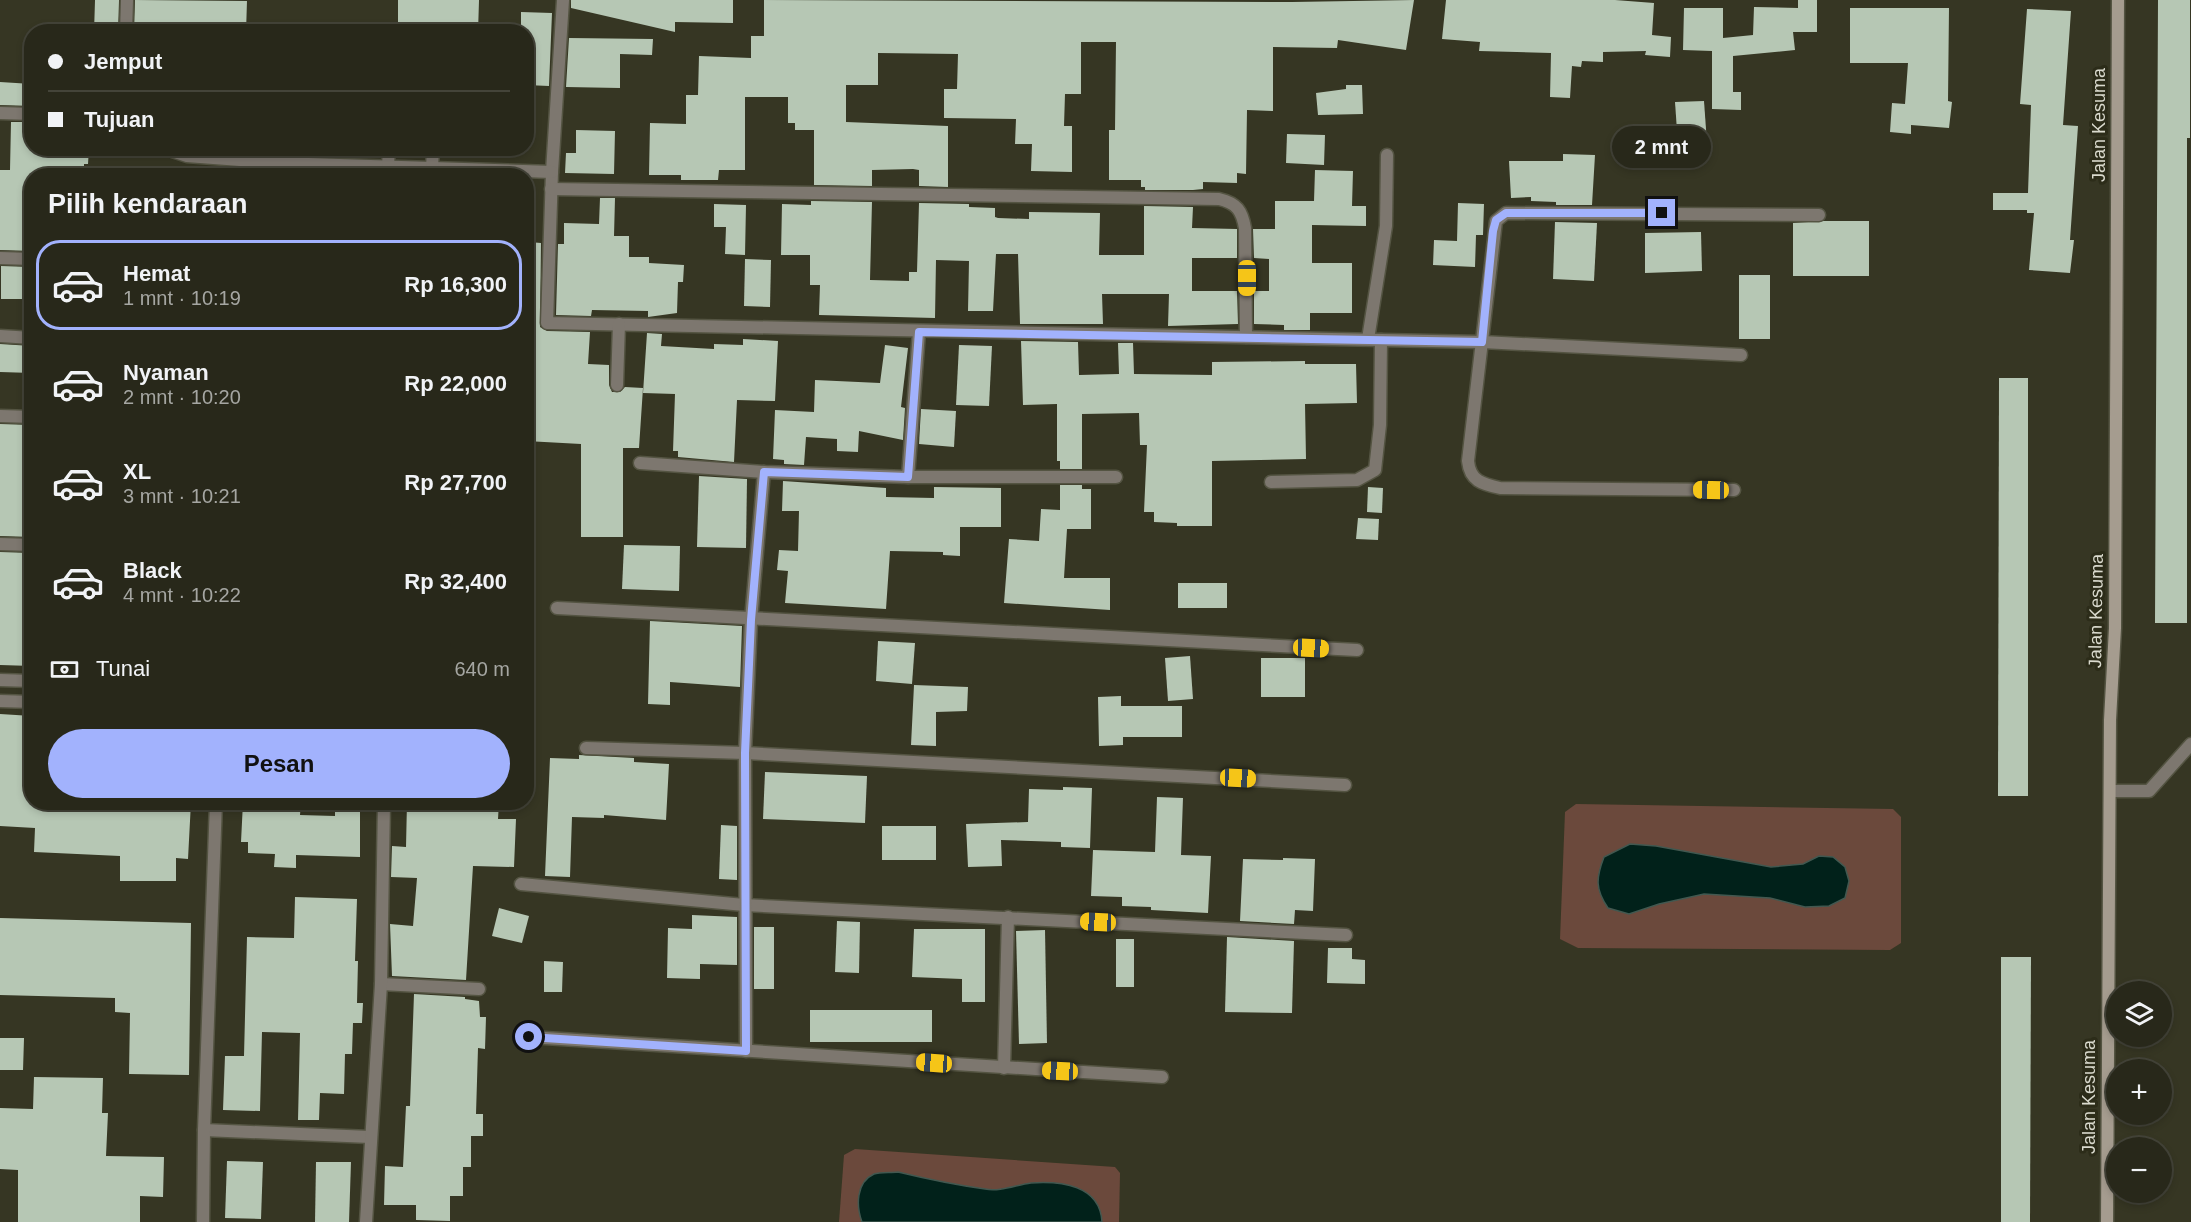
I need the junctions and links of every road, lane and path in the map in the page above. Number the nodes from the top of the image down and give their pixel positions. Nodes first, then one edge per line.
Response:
1 (127, 0) edge
2 (563, 0) edge
3 (2118, 0) edge
4 (126, 24) edge
5 (0, 113) edge
6 (24, 114) edge
7 (1387, 155) dead end
8 (187, 156) edge
9 (389, 156) edge
10 (433, 156) edge
11 (388, 166) junction
12 (271, 168) edge
13 (315, 168) edge
14 (432, 168) joint
15 (534, 172) edge
16 (552, 172) junction
17 (551, 189) junction
18 (1819, 214) dead end
19 (0, 258) edge
20 (24, 259) edge
21 (619, 324) junction
22 (919, 332) junction
23 (0, 336) edge
24 (1246, 337) junction
25 (24, 338) edge
26 (1368, 339) junction
27 (1388, 340) junction
28 (1482, 342) junction
29 (1741, 355) dead end
30 (617, 385) dead end
31 (0, 416) edge
32 (24, 417) edge
33 (640, 464) dead end
34 (764, 472) junction
35 (908, 477) junction
36 (1116, 477) dead end
37 (1271, 482) dead end
38 (1734, 490) dead end
39 (0, 544) edge
40 (24, 545) edge
41 (557, 608) dead end
42 (751, 620) junction
43 (1358, 650) dead end
44 (0, 680) edge
45 (24, 681) edge
46 (0, 701) edge
47 (24, 702) edge
48 (2191, 744) edge
49 (586, 748) dead end
50 (745, 753) junction
51 (1345, 785) dead end
52 (2110, 791) junction
53 (216, 810) edge
54 (384, 810) edge
55 (521, 884) dead end
56 (744, 905) junction
57 (1008, 917) junction
58 (1346, 935) dead end
59 (381, 984) junction
60 (479, 989) dead end
61 (529, 1037) dead end
62 (746, 1051) junction
63 (1004, 1068) junction
64 (1162, 1077) dead end
65 (204, 1130) junction
66 (370, 1137) junction
67 (203, 1222) edge
68 (366, 1222) edge
69 (2107, 1222) edge

1 - 4 street
2 - 16 street
3 - 52 street, Jalan Kesuma
5 - 6 street
7 - 26 street
8 - 12 street
9 - 11 street
10 - 14 street
11 - 13 street
11 - 14 street
15 - 16 street
16 - 17 street
17 - 21 street
17 - 24 street
18 - 28 street
19 - 20 street
21 - 22 street
21 - 30 street
22 - 24 street
22 - 35 street
23 - 25 street
24 - 26 street
26 - 27 street
27 - 28 street
27 - 37 street
28 - 29 street
28 - 38 street
31 - 32 street
33 - 34 street
34 - 35 street
34 - 42 street
35 - 36 street
39 - 40 street
41 - 42 street
42 - 43 street
42 - 50 street
44 - 45 street
46 - 47 street
48 - 52 street
49 - 50 street
50 - 51 street
50 - 56 street
52 - 69 street, Jalan Kesuma
53 - 65 street
54 - 59 street
55 - 56 street
56 - 57 street
56 - 62 street
57 - 58 street
57 - 63 street
59 - 60 street
59 - 66 street
61 - 62 street
62 - 63 street
63 - 64 street
65 - 66 street
65 - 67 street
66 - 68 street

